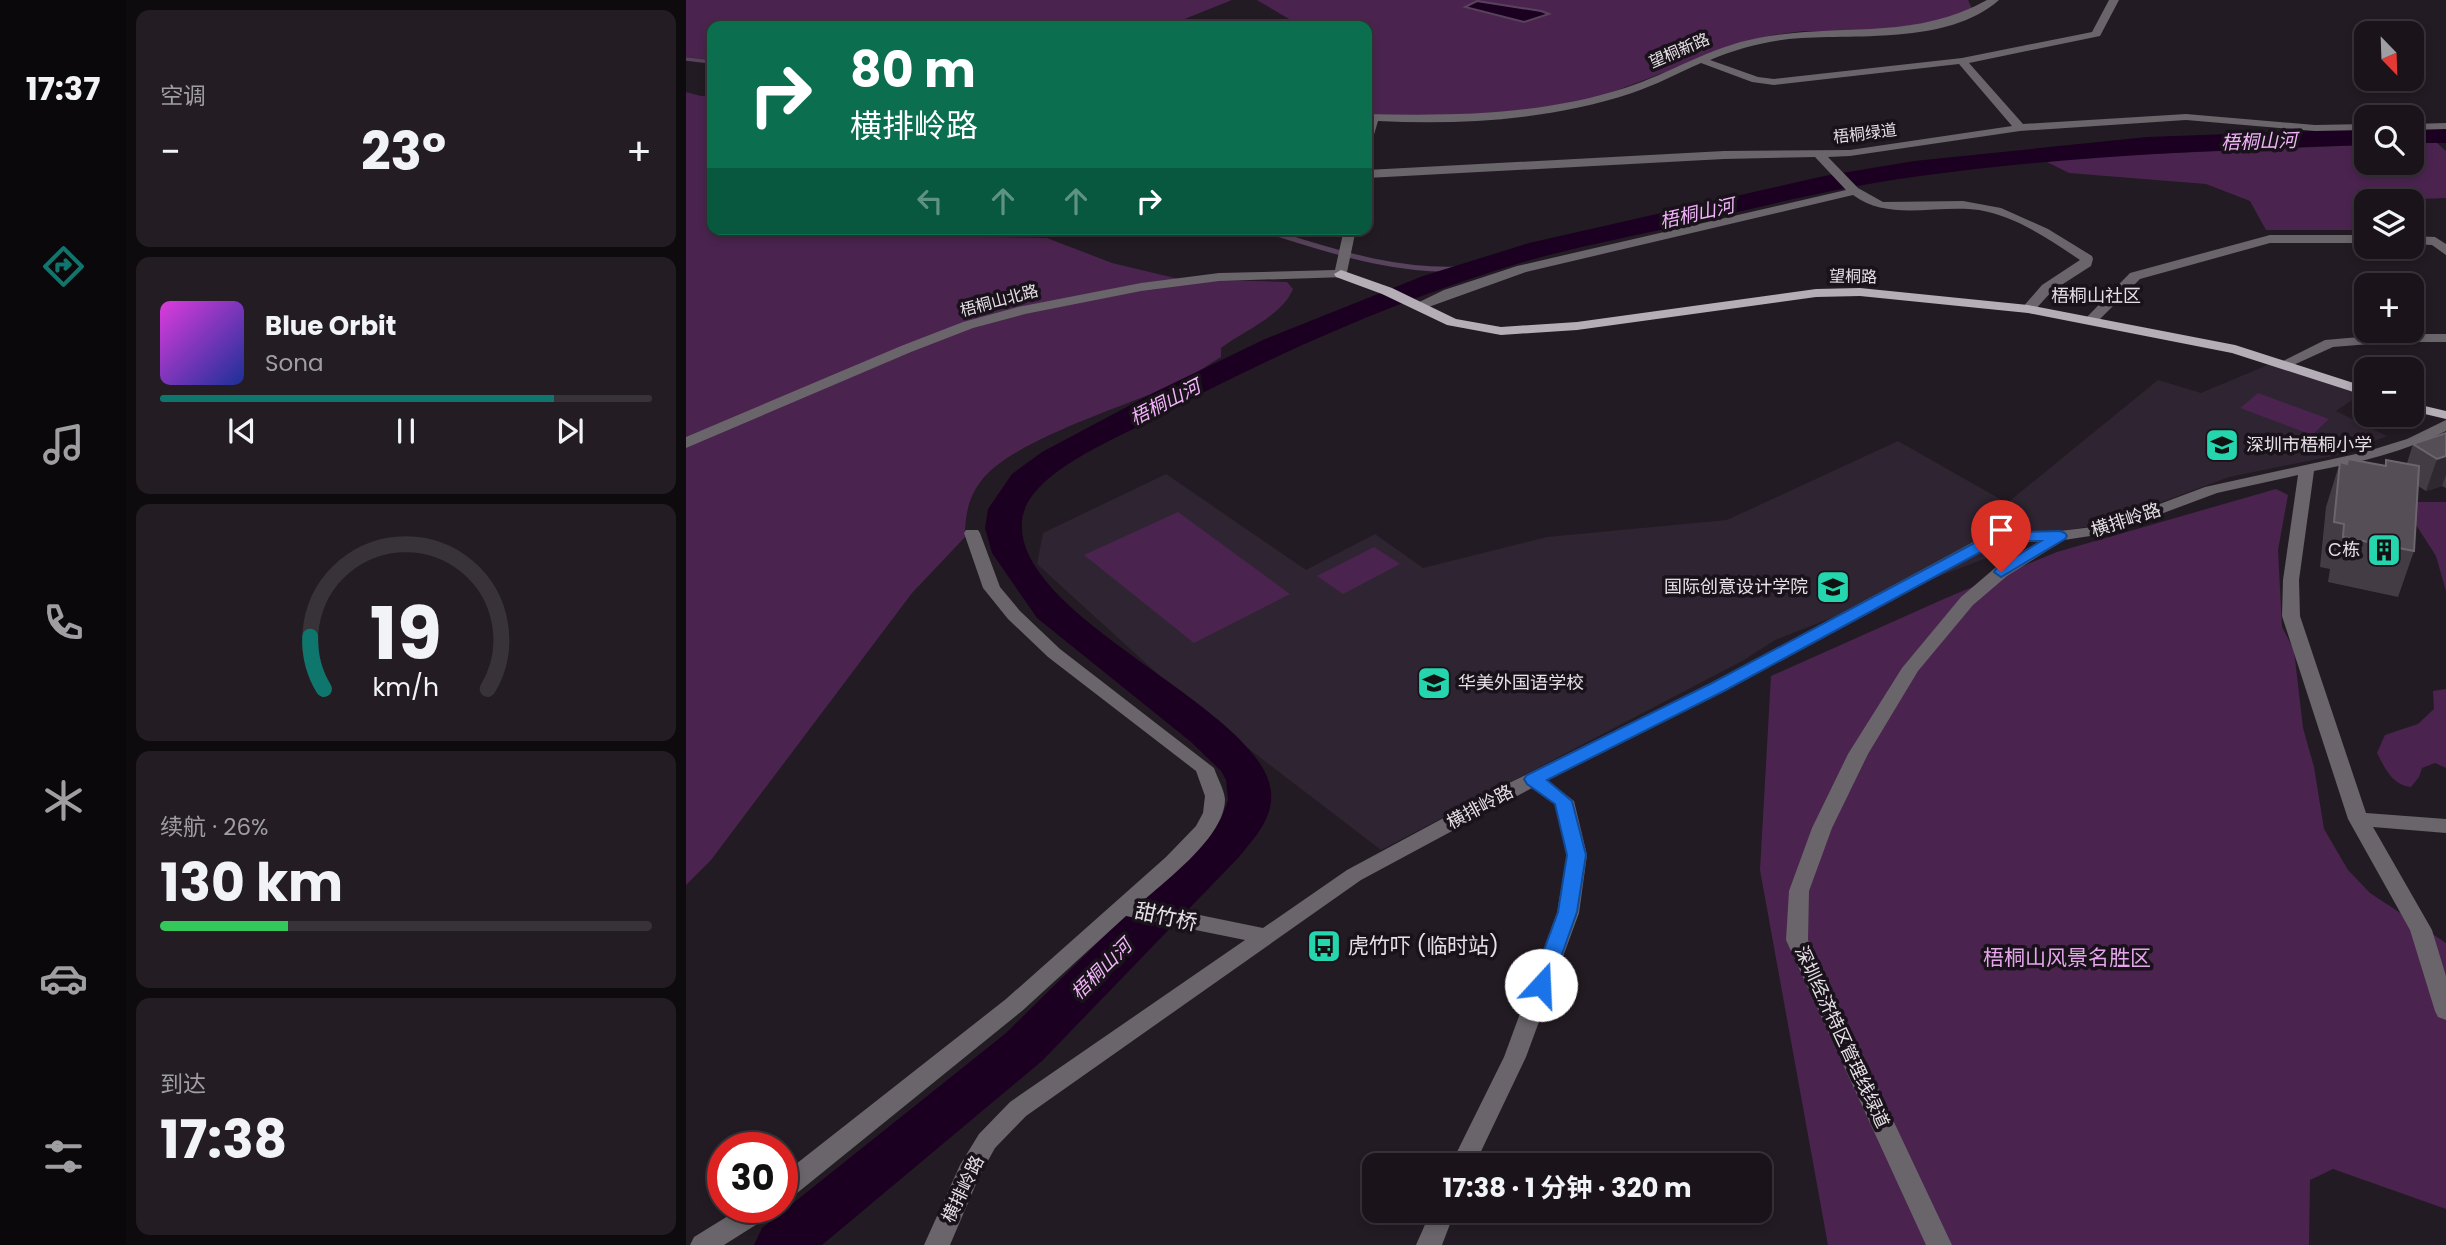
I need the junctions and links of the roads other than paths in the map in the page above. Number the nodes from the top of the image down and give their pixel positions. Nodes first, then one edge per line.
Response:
1 (1994, 0) edge
2 (2114, 0) edge
3 (1699, 59) junction
4 (1962, 61) junction
5 (1372, 117) edge
6 (2354, 127) edge
7 (2020, 128) junction
8 (2437, 128) edge
9 (2446, 141) edge
10 (1819, 154) junction
11 (1372, 174) edge
12 (1853, 189) junction
13 (1349, 235) edge
14 (2354, 239) edge
15 (2424, 241) edge
16 (2446, 251) edge
17 (1343, 270) junction
18 (1418, 306) junction
19 (2028, 309) junction
20 (2090, 321) junction
21 (2446, 338) edge
22 (2284, 364) junction
23 (2354, 388) edge
24 (2424, 410) edge
25 (2446, 415) edge
26 (2446, 425) edge
27 (686, 443) edge
28 (2307, 468) junction
29 (972, 533) dead end
30 (2060, 536) junction
31 (1533, 779) junction
32 (2358, 819) junction
33 (2446, 826) edge
34 (1120, 907) junction
35 (1265, 936) junction
36 (2446, 1011) edge
37 (1468, 1153) edge
38 (798, 1178) edge
39 (737, 1223) edge
40 (1438, 1223) edge
41 (702, 1245) edge
42 (937, 1245) edge
43 (1429, 1245) edge
44 (1939, 1245) edge

1 - 3 street, 望桐新路
2 - 4 street
3 - 4 street
3 - 5 street, 望桐新路
4 - 7 street
6 - 7 street, 梧桐绿道
7 - 10 street, 梧桐绿道
8 - 9 street
10 - 11 street, 梧桐绿道
10 - 12 street
12 - 18 street
12 - 19 street
13 - 17 street
14 - 20 street
15 - 16 street
17 - 18 main road, 望桐路
17 - 27 street, 梧桐山北路
18 - 19 main road, 望桐路
19 - 20 main road, 望桐路
20 - 22 main road, 望桐路
21 - 22 street
22 - 23 main road, 望桐路
24 - 25 main road
26 - 28 street, 横排岭路
28 - 30 street, 横排岭路
28 - 32 street
29 - 34 street
30 - 31 street, 横排岭路
30 - 44 street, 深圳经济特区管理线绿道
31 - 35 street, 横排岭路
31 - 37 street
32 - 33 street
32 - 36 street
34 - 35 street, 甜竹桥
34 - 38 street
35 - 42 street, 横排岭路
39 - 41 street
40 - 43 street

